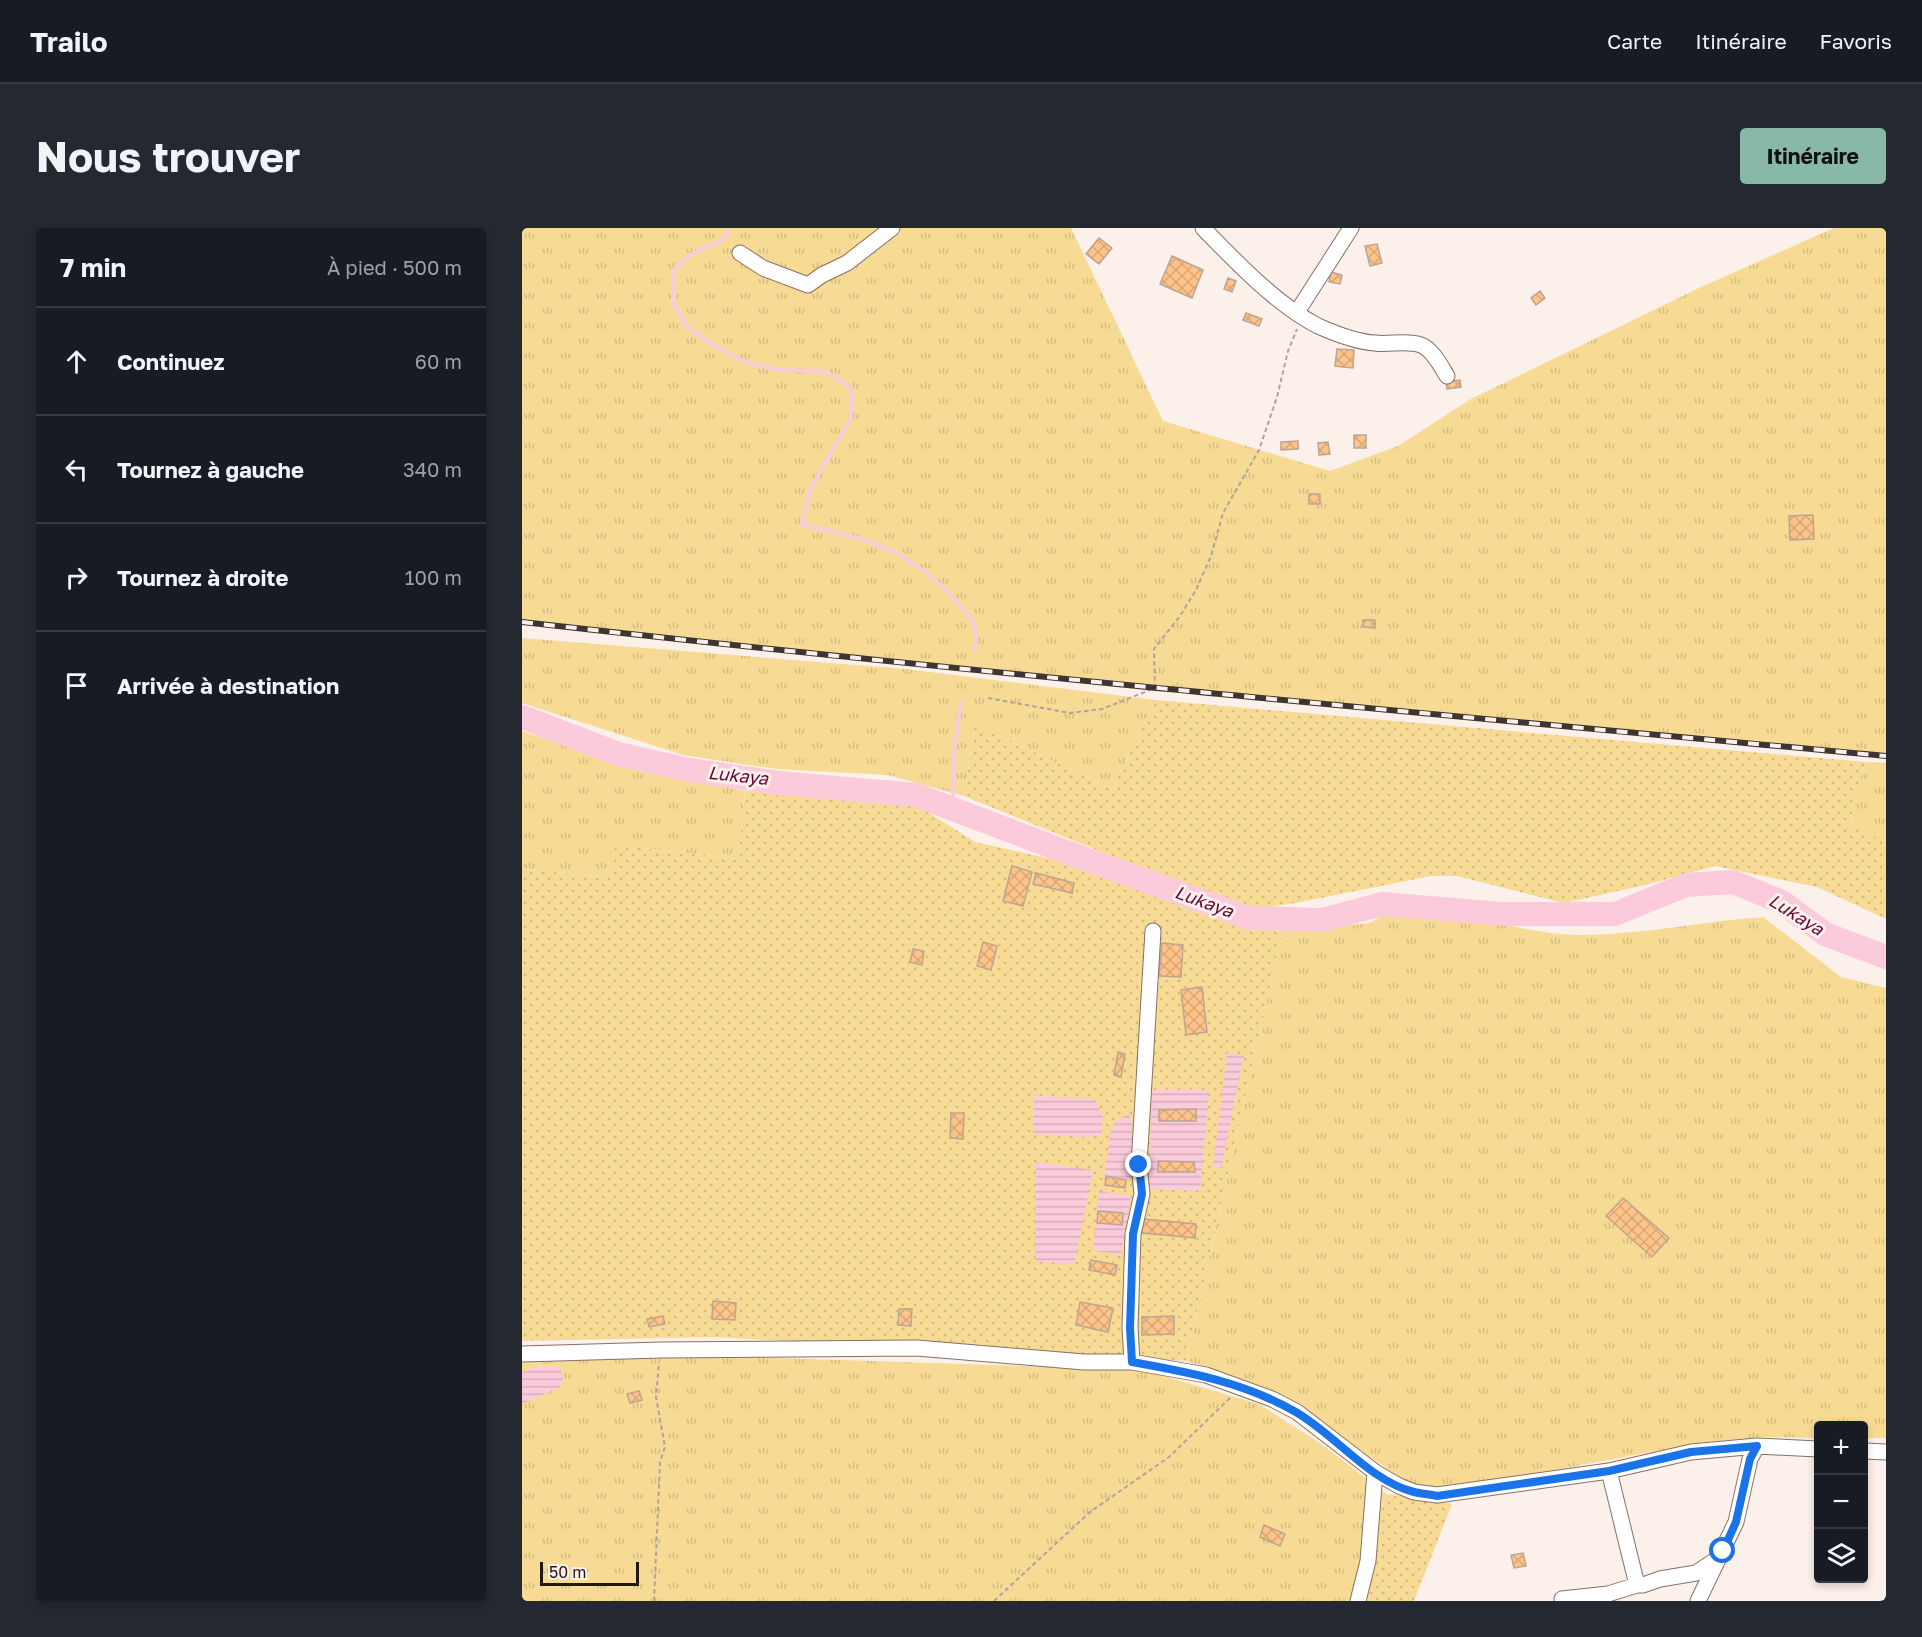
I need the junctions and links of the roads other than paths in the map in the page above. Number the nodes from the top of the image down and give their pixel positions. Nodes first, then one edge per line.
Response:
1 (892, 228) edge
2 (1203, 228) edge
3 (1351, 228) edge
4 (740, 253) dead end
5 (1299, 314) junction
6 (1447, 376) dead end
7 (1153, 931) dead end
8 (522, 1354) edge
9 (1132, 1362) junction
10 (1757, 1446) junction
11 (1814, 1449) edge
12 (1868, 1451) edge
13 (1886, 1452) edge
14 (1609, 1471) junction
15 (1375, 1472) junction
16 (1719, 1557) junction
17 (1637, 1585) junction
18 (1560, 1600) edge
19 (1358, 1601) edge
20 (1698, 1601) edge

1 - 4 street
2 - 5 street
3 - 5 street
5 - 6 street
7 - 9 street
8 - 9 street
9 - 15 street
10 - 11 street
10 - 14 street
10 - 16 street
12 - 13 street
14 - 15 street
14 - 17 street
15 - 19 street
16 - 17 street
16 - 20 street
17 - 18 street

